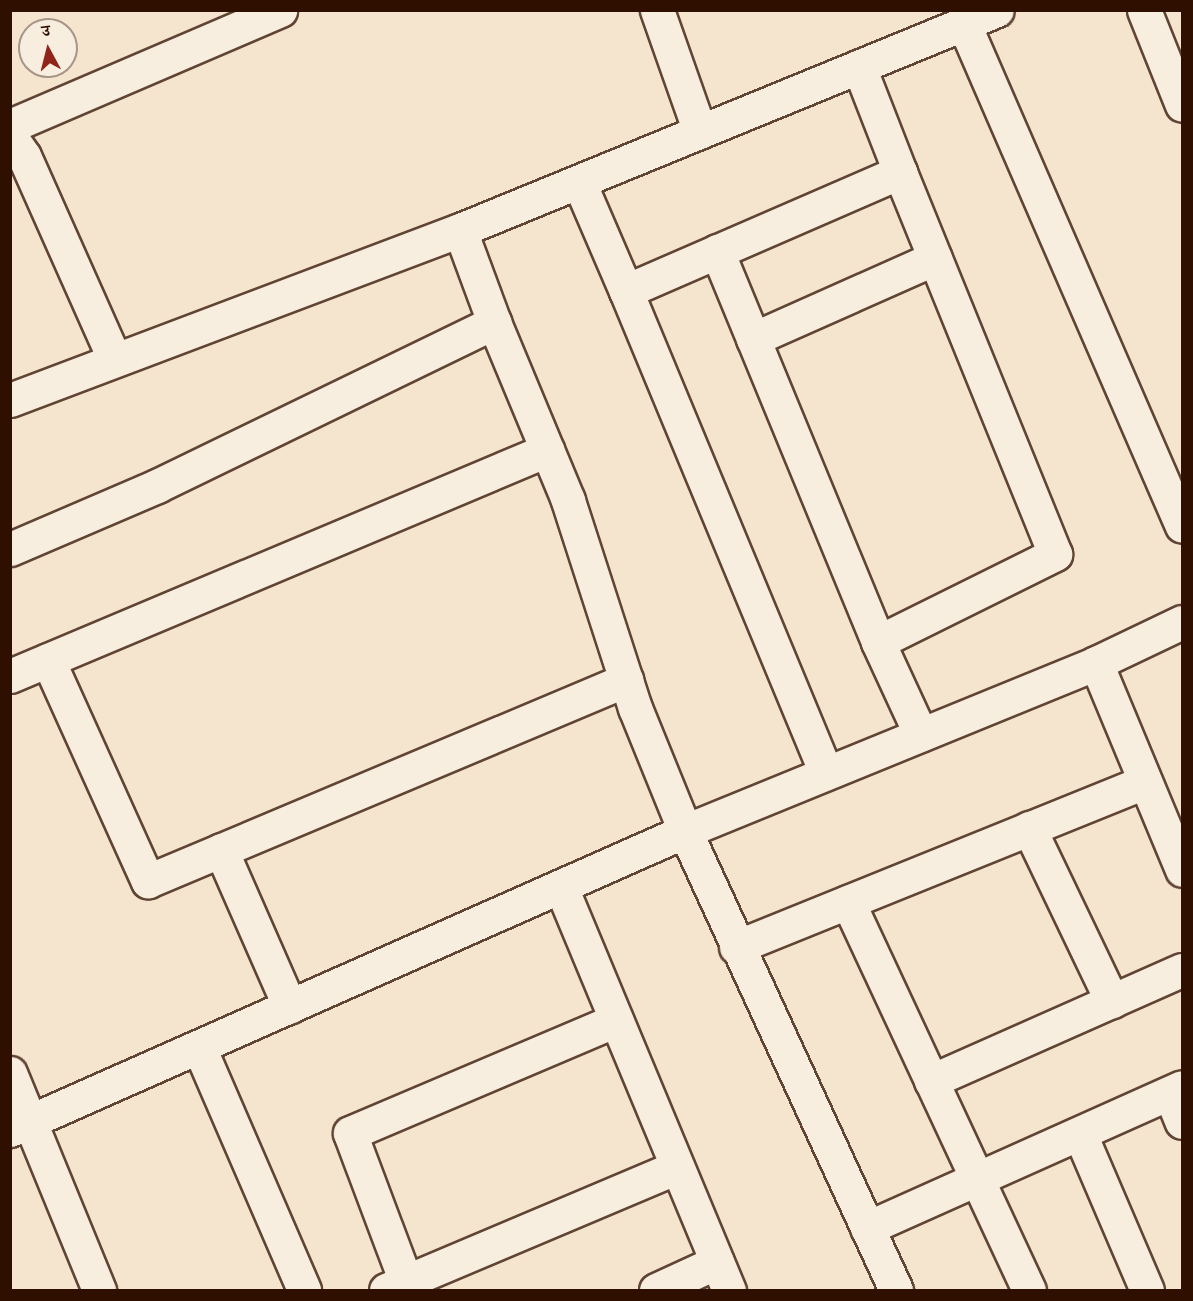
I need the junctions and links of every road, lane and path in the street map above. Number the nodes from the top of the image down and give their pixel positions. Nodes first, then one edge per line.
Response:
1 (280, 10) edge
2 (657, 10) edge
3 (997, 10) edge
4 (1144, 10) edge
5 (964, 24) junction
6 (859, 67) junction
7 (1182, 105) edge
8 (10, 126) edge
9 (700, 132) junction
10 (10, 136) edge
11 (900, 172) junction
12 (579, 182) junction
13 (460, 230) junction
14 (717, 251) junction
15 (935, 258) junction
16 (626, 291) junction
17 (494, 322) junction
18 (753, 339) junction
19 (115, 360) junction
20 (10, 400) edge
21 (547, 450) junction
22 (1182, 526) edge
23 (10, 549) edge
24 (1182, 622) edge
25 (878, 642) junction
26 (48, 660) junction
27 (1096, 663) junction
28 (10, 676) edge
29 (626, 680) junction
30 (921, 735) junction
31 (826, 773) junction
32 (1145, 782) junction
33 (1029, 828) junction
34 (685, 831) junction
35 (221, 850) junction
36 (1180, 856) edge
37 (561, 887) junction
38 (848, 902) junction
39 (736, 947) junction
40 (1182, 970) edge
41 (1112, 1001) junction
42 (290, 1007) junction
43 (616, 1020) junction
44 (199, 1047) junction
45 (10, 1073) edge
46 (932, 1081) junction
47 (1178, 1101) edge
48 (20, 1125) edge
49 (1080, 1134) junction
50 (677, 1167) junction
51 (978, 1180) junction
52 (867, 1228) junction
53 (723, 1276) edge
54 (396, 1286) edge
55 (99, 1290) edge
56 (304, 1290) edge
57 (656, 1290) edge
58 (896, 1290) edge
59 (1029, 1290) edge
60 (1147, 1290) edge

1 - 8 street
2 - 9 street
3 - 5 street
4 - 7 street
5 - 6 street
5 - 22 street
6 - 9 street
6 - 11 street
9 - 12 street
10 - 19 street
11 - 14 street
11 - 15 street
12 - 13 street
12 - 16 street
13 - 17 street
13 - 19 street
14 - 16 street
14 - 18 street
15 - 18 street
15 - 25 street
16 - 31 street
17 - 21 street
17 - 23 street
18 - 25 street
19 - 20 street
21 - 26 street
21 - 29 street
24 - 27 street
25 - 30 street
26 - 28 street
26 - 35 street
27 - 30 street
27 - 32 street
29 - 34 street
29 - 35 street
30 - 31 street
31 - 34 street
32 - 33 street
32 - 36 street
33 - 38 street
33 - 41 street
34 - 37 street
34 - 39 street
35 - 42 street
37 - 42 street
37 - 43 street
38 - 39 street
38 - 46 street
39 - 52 street
40 - 41 street
41 - 46 street
42 - 44 street
43 - 50 street
43 - 54 street
44 - 48 street
44 - 56 street
45 - 48 street
46 - 51 street
47 - 49 street
48 - 55 street
49 - 51 street
49 - 60 street
50 - 53 street
50 - 54 street
51 - 52 street
51 - 59 street
52 - 58 street
53 - 57 street

